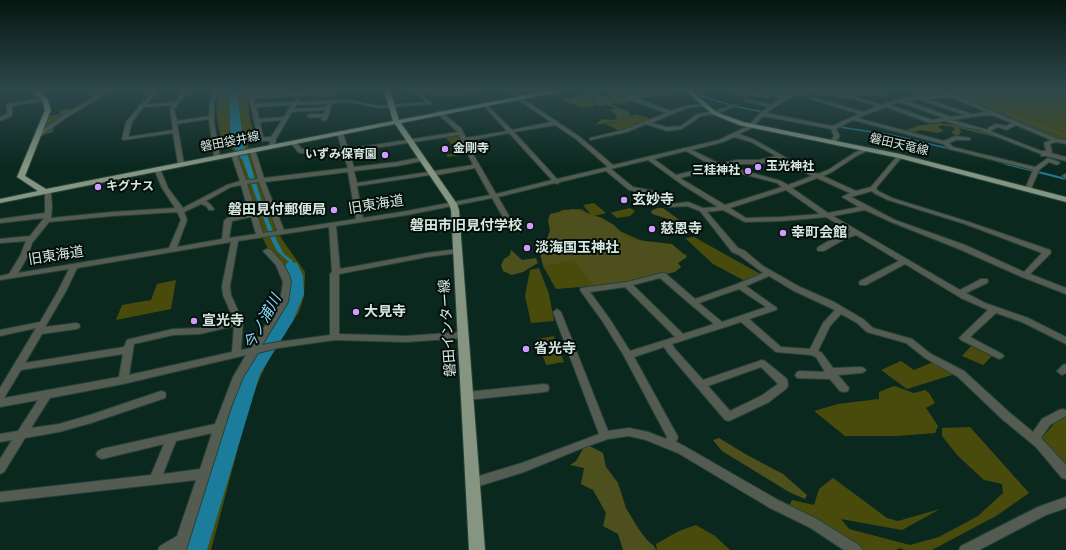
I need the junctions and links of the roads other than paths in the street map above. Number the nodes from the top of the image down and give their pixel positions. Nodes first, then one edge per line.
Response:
1 (10, 116) edge
2 (46, 116) edge
3 (66, 116) edge
4 (134, 116) edge
5 (173, 116) edge
6 (255, 116) edge
7 (268, 116) edge
8 (283, 116) edge
9 (310, 116) dead end
10 (325, 116) edge
11 (395, 116) edge
12 (427, 116) edge
13 (443, 116) edge
14 (497, 116) edge
15 (545, 116) edge
16 (663, 116) edge
17 (698, 116) edge
18 (721, 116) edge
19 (761, 116) edge
20 (776, 116) edge
21 (861, 116) edge
22 (913, 116) edge
23 (940, 116) edge
24 (971, 116) joint
25 (975, 116) edge
26 (999, 116) edge
27 (211, 117) joint
28 (287, 118) joint
29 (0, 119) edge
30 (949, 119) junction
31 (854, 120) junction
32 (256, 121) junction
33 (397, 122) junction
34 (647, 122) junction
35 (174, 123) junction
36 (556, 123) junction
37 (1015, 123) junction
38 (750, 127) junction
39 (833, 128) junction
40 (990, 129) dead end
41 (175, 131) junction
42 (512, 132) junction
43 (340, 133) junction
44 (461, 133) junction
45 (39, 135) junction
46 (735, 135) junction
47 (968, 138) dead end
48 (273, 139) junction
49 (592, 139) dead end
50 (464, 140) junction
51 (1056, 140) junction
52 (409, 141) junction
53 (293, 142) junction
54 (833, 142) junction
55 (1066, 142) edge
56 (945, 143) junction
57 (272, 146) junction
58 (867, 149) junction
59 (688, 150) junction
60 (251, 151) junction
61 (346, 151) junction
62 (236, 154) junction
63 (1044, 154) junction
64 (900, 156) junction
65 (217, 157) junction
66 (781, 157) junction
67 (422, 159) junction
68 (650, 159) junction
69 (1066, 159) edge
70 (1048, 160) junction
71 (181, 164) junction
72 (397, 164) junction
73 (1066, 165) edge
74 (477, 166) junction
75 (720, 166) junction
76 (157, 169) junction
77 (351, 169) junction
78 (610, 169) junction
79 (1036, 171) junction
80 (432, 173) junction
81 (403, 176) junction
82 (818, 176) junction
83 (676, 177) junction
84 (262, 180) junction
85 (244, 182) junction
86 (557, 182) junction
87 (354, 186) junction
88 (788, 187) junction
89 (872, 188) junction
90 (1028, 189) junction
91 (45, 192) junction
92 (856, 194) junction
93 (494, 196) junction
94 (1066, 200) edge
95 (0, 201) edge
96 (201, 201) junction
97 (453, 204) junction
98 (723, 208) junction
99 (864, 208) junction
100 (212, 209) dead end
101 (702, 210) junction
102 (180, 211) junction
103 (254, 214) junction
104 (827, 215) junction
105 (48, 218) junction
106 (0, 221) edge
107 (360, 221) junction
108 (332, 225) junction
109 (457, 226) junction
110 (281, 232) junction
111 (857, 232) junction
112 (261, 235) junction
113 (32, 238) junction
114 (235, 240) junction
115 (0, 241) edge
116 (225, 241) junction
117 (820, 249) dead end
118 (172, 250) junction
119 (267, 250) dead end
120 (458, 251) junction
121 (905, 261) junction
122 (74, 266) junction
123 (336, 272) junction
124 (770, 274) junction
125 (1025, 275) junction
126 (12, 276) junction
127 (0, 278) edge
128 (984, 281) dead end
129 (863, 283) dead end
130 (627, 284) junction
131 (740, 286) junction
132 (1066, 291) edge
133 (960, 294) junction
134 (693, 302) junction
135 (995, 309) junction
136 (840, 310) junction
137 (557, 312) dead end
138 (742, 318) junction
139 (239, 322) junction
140 (720, 325) junction
141 (76, 326) dead end
142 (40, 328) junction
143 (0, 333) edge
144 (463, 335) junction
145 (335, 337) junction
146 (682, 338) junction
147 (1066, 341) edge
148 (667, 342) junction
149 (129, 350) junction
150 (255, 350) junction
151 (813, 352) junction
152 (236, 355) junction
153 (628, 355) junction
154 (999, 356) dead end
155 (19, 367) junction
156 (861, 370) dead end
157 (832, 374) junction
158 (800, 375) dead end
159 (123, 380) junction
160 (701, 385) junction
161 (544, 388) dead end
162 (844, 388) dead end
163 (46, 395) junction
164 (161, 395) dead end
165 (467, 396) junction
166 (0, 397) edge
167 (0, 403) edge
168 (1063, 413) dead end
169 (219, 427) junction
170 (21, 435) junction
171 (605, 436) junction
172 (0, 438) edge
173 (172, 438) junction
174 (1034, 439) junction
175 (669, 444) junction
176 (102, 454) dead end
177 (0, 470) edge
178 (204, 474) junction
179 (1066, 474) edge
180 (155, 479) junction
181 (473, 483) junction
182 (0, 497) edge
183 (1066, 502) edge
184 (181, 545) edge
185 (165, 550) edge
186 (477, 550) edge
187 (856, 550) edge
188 (966, 550) edge

1 - 29 street
2 - 45 main road
3 - 45 street
4 - 41 street
5 - 35 street
6 - 32 street
7 - 32 street
8 - 28 street
9 - 10 street
11 - 33 main road, 磐田インター線
12 - 33 main road, 磐田袋井線
13 - 44 street
14 - 42 street
15 - 36 street
16 - 34 street
17 - 34 street
18 - 38 main road, 磐田天竜線
19 - 38 street, 旧東海道
20 - 39 street
21 - 31 street
22 - 30 street
23 - 30 street
24 - 25 street
24 - 30 street
26 - 37 street
27 - 35 street
27 - 65 street
28 - 48 street
30 - 63 street
31 - 39 street
31 - 56 street
32 - 48 street
33 - 43 main road, 磐田袋井線
33 - 52 main road, 磐田インター線
34 - 49 street
35 - 41 street
36 - 42 street
36 - 78 street
37 - 40 street
37 - 51 street
38 - 46 street, 旧東海道
38 - 54 main road, 磐田天竜線
39 - 54 street
41 - 71 street
42 - 50 street
42 - 86 street
43 - 53 main road, 磐田袋井線
43 - 61 street
44 - 50 street
44 - 52 street
45 - 91 main road
46 - 59 street, 旧東海道
46 - 66 street
47 - 56 street
48 - 57 street
50 - 74 street
51 - 55 street
51 - 63 street
52 - 61 street
52 - 67 main road, 磐田インター線
53 - 57 main road, 磐田袋井線
53 - 61 street
54 - 58 main road, 磐田天竜線
56 - 79 street
57 - 60 main road, 磐田袋井線
58 - 64 main road, 磐田天竜線
58 - 82 street
59 - 68 street, 旧東海道
59 - 75 street
60 - 62 main road, 磐田袋井線
60 - 84 street
61 - 77 street
62 - 65 main road, 磐田袋井線
62 - 85 street
63 - 69 street
63 - 70 street
64 - 89 street
64 - 90 main road, 磐田天竜線
65 - 71 main road, 磐田袋井線
66 - 75 street
66 - 82 street
67 - 72 street
67 - 80 main road, 磐田インター線
68 - 78 street, 旧東海道
68 - 83 street
70 - 73 street
70 - 79 street
71 - 76 main road, 磐田袋井線
72 - 77 street
72 - 81 street
74 - 80 street
74 - 93 street
75 - 83 street
75 - 88 street
76 - 91 main road, 磐田袋井線
76 - 102 street
77 - 84 street
77 - 87 street
78 - 86 street, 旧東海道
78 - 101 street
79 - 90 street
80 - 81 street
80 - 97 main road, 磐田インター線
81 - 87 street
82 - 88 street
82 - 92 street
83 - 98 street
84 - 85 street
84 - 110 street
85 - 96 street
85 - 103 street
86 - 93 street, 旧東海道
87 - 107 street
88 - 98 street
88 - 104 street
89 - 92 street
89 - 125 street
90 - 94 main road, 磐田天竜線
91 - 95 main road, 磐田袋井線
91 - 105 street
92 - 99 street
93 - 97 street, 旧東海道
93 - 109 street
96 - 100 street
96 - 102 street
97 - 107 street, 旧東海道
97 - 109 main road, 磐田インター線
98 - 101 street
98 - 104 street
99 - 104 street
99 - 125 street
101 - 124 street
102 - 105 street
102 - 118 street
103 - 112 street
103 - 116 street
104 - 111 street
105 - 106 street
105 - 113 street
107 - 108 street, 旧東海道
108 - 110 street, 旧東海道
108 - 123 street
109 - 120 main road, 磐田インター線
110 - 112 street, 旧東海道
111 - 117 street
111 - 121 street
112 - 114 street, 旧東海道
113 - 115 street
113 - 126 street
114 - 116 street, 旧東海道
114 - 139 street
116 - 118 street, 旧東海道
118 - 122 street, 旧東海道
119 - 150 street
120 - 123 street
120 - 144 main road, 磐田インター線
121 - 129 street
121 - 133 street
122 - 126 street, 旧東海道
122 - 142 street
123 - 145 street
124 - 131 street
124 - 136 street
125 - 132 street
126 - 127 street, 旧東海道
128 - 133 street
130 - 134 street
130 - 146 street
130 - 153 street
131 - 134 street
131 - 138 street
133 - 135 street
134 - 140 street
135 - 147 street
135 - 154 street
136 - 151 street
136 - 174 street
137 - 171 street
138 - 140 street
138 - 151 street
139 - 149 street
139 - 152 street
140 - 146 street
141 - 142 street
142 - 143 street
142 - 155 street
144 - 145 street
144 - 165 main road, 磐田インター線
145 - 150 street
146 - 148 street
148 - 153 street
148 - 160 street
149 - 155 street
149 - 159 street
150 - 152 street
150 - 169 street
151 - 157 street
152 - 159 street
153 - 175 street
155 - 166 street
156 - 157 street
157 - 158 street
157 - 162 street
159 - 163 street
160 - 160 street
161 - 165 street
163 - 167 street
163 - 170 street
164 - 170 street
165 - 181 main road, 磐田インター線
168 - 174 street
169 - 173 street
169 - 178 street
170 - 172 street
170 - 177 street
171 - 175 street
171 - 181 street
173 - 176 street
173 - 180 street
174 - 179 street
175 - 187 street
178 - 180 street
178 - 184 street
180 - 182 street
181 - 186 main road, 磐田インター線
183 - 188 street
184 - 185 street

